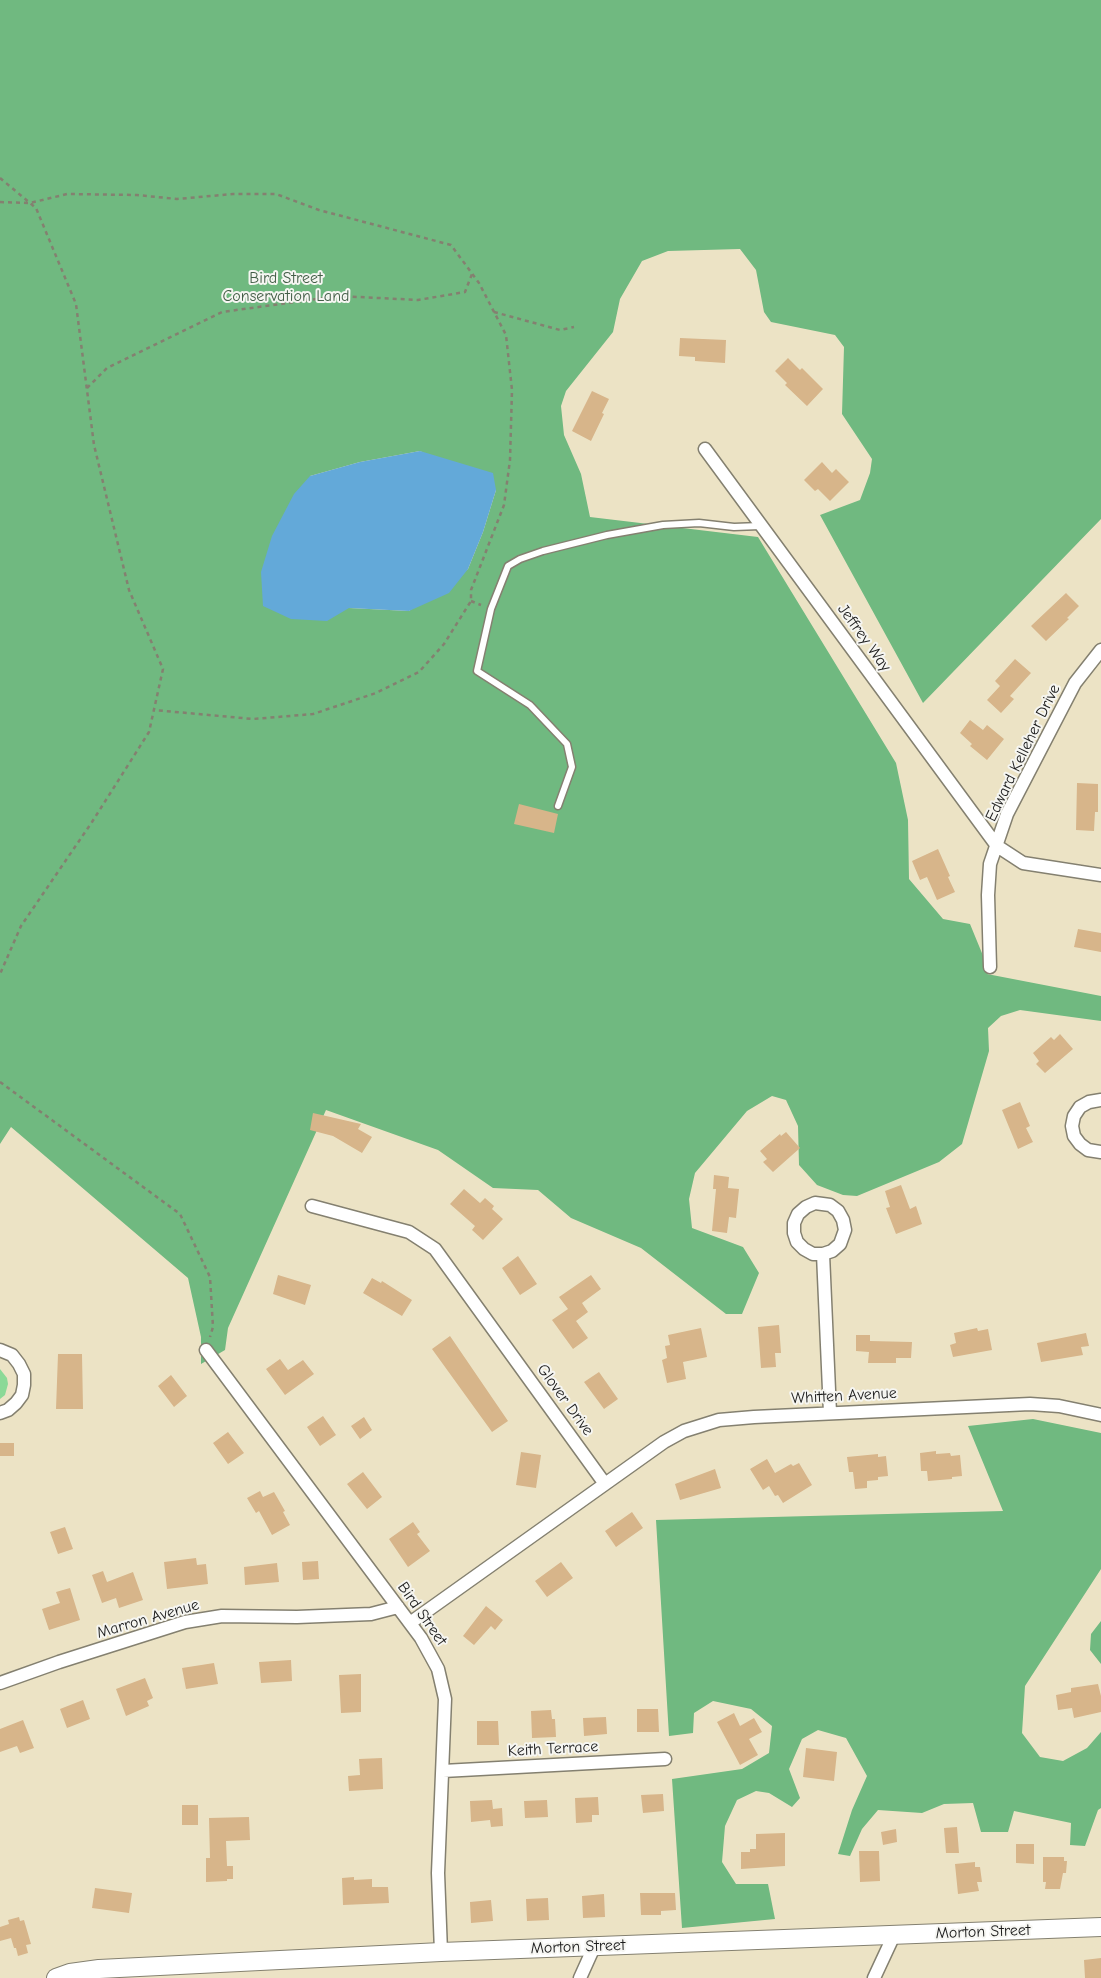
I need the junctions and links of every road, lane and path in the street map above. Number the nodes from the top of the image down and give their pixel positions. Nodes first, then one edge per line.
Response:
1 (0, 178) edge
2 (0, 202) edge
3 (30, 203) junction
4 (472, 274) junction
5 (494, 312) junction
6 (574, 327) dead end
7 (87, 388) junction
8 (705, 449) dead end
9 (762, 526) junction
10 (1101, 650) edge
11 (154, 710) junction
12 (558, 806) dead end
13 (997, 846) junction
14 (1101, 875) edge
15 (990, 967) dead end
16 (0, 974) edge
17 (0, 1082) edge
18 (1101, 1100) edge
19 (1101, 1152) edge
20 (312, 1206) dead end
21 (823, 1254) junction
22 (0, 1350) edge
23 (206, 1350) joint
24 (0, 1413) edge
25 (830, 1413) junction
26 (1101, 1415) edge
27 (605, 1484) junction
28 (398, 1606) junction
29 (410, 1623) junction
30 (0, 1683) edge
31 (665, 1759) dead end
32 (443, 1770) junction
33 (1101, 1927) edge
34 (894, 1935) junction
35 (594, 1947) junction
36 (441, 1952) junction
37 (56, 1978) edge
38 (580, 1978) edge
39 (874, 1978) edge

1 - 3 path
2 - 3 path
3 - 4 path
3 - 7 path
4 - 5 path
4 - 7 path
5 - 6 path
5 - 11 path
7 - 11 path
8 - 9 street, Jeffrey Way
9 - 12 lane
9 - 13 street, Jeffrey Way
10 - 13 street, Edward Kelleher Drive
11 - 16 path
13 - 14 street
13 - 15 street, Edward Kelleher Drive
17 - 23 path
18 - 19 street
20 - 27 street, Glover Drive
21 - 21 street
21 - 25 street
22 - 24 street
23 - 28 street, Bird Street
25 - 26 street, Whitten Avenue
25 - 27 street, Whitten Avenue
27 - 29 street
28 - 29 street, Bird Street
28 - 30 street, Marron Avenue
29 - 32 street, Bird Street
31 - 32 street, Keith Terrace
32 - 36 street, Bird Street
33 - 34 street, Morton Street
34 - 35 street, Morton Street
34 - 39 street
35 - 36 street, Morton Street
35 - 38 street
36 - 37 street, Morton Street

